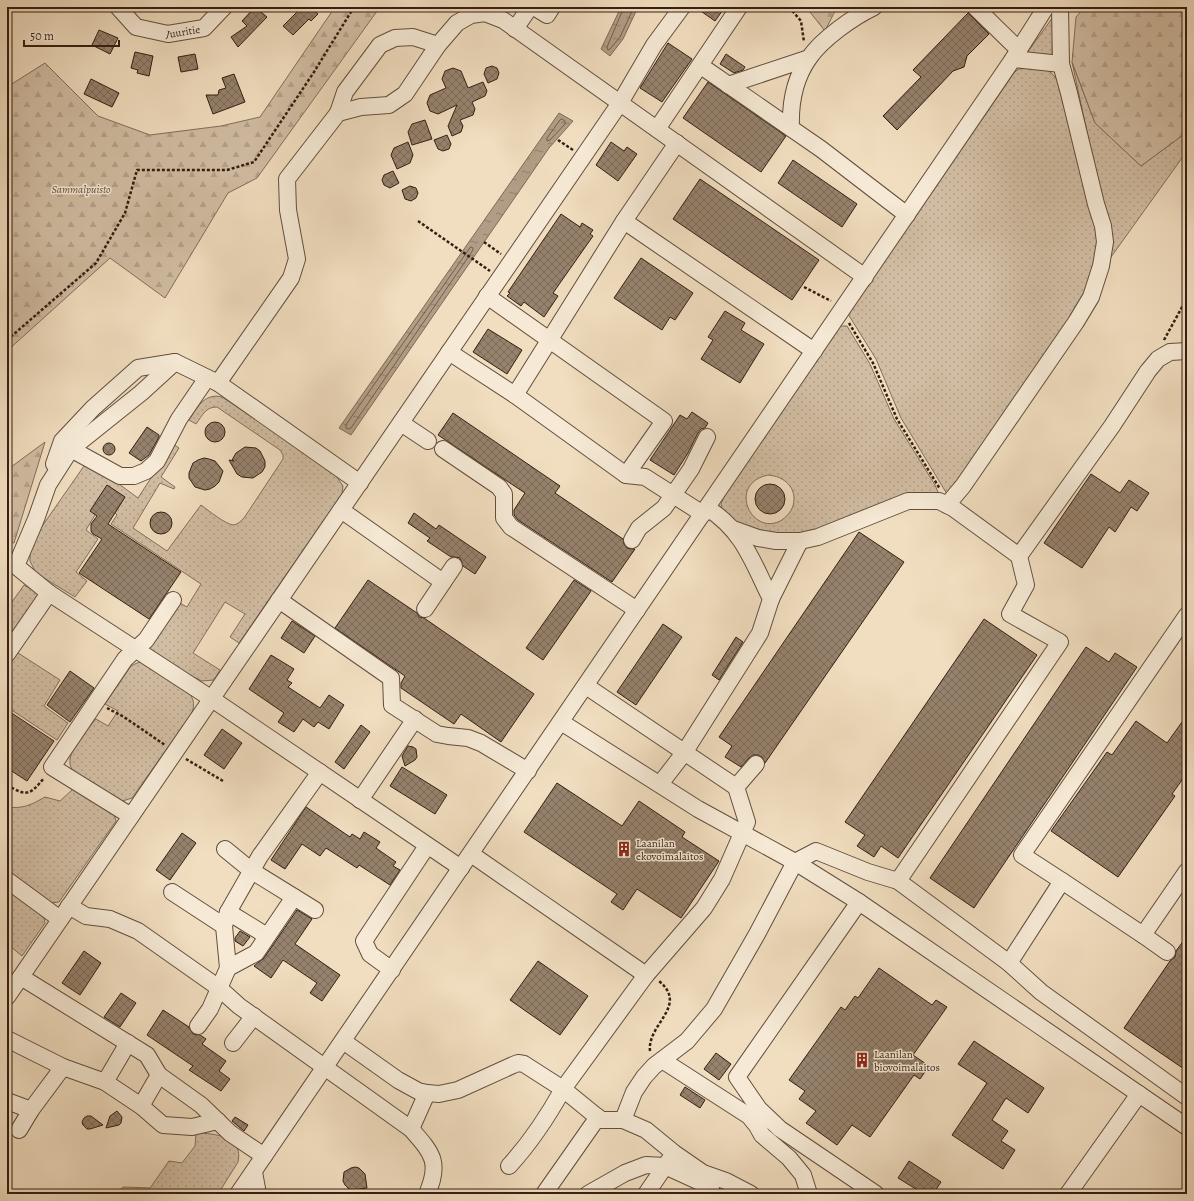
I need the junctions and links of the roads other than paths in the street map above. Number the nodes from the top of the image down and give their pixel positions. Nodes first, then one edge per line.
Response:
1 (118, 7) edge
2 (224, 7) edge
3 (530, 7) edge
4 (534, 7) edge
5 (552, 7) edge
6 (682, 7) edge
7 (739, 7) edge
8 (874, 7) edge
9 (974, 7) edge
10 (1046, 7) edge
11 (1060, 7) edge
12 (515, 29) junction
13 (438, 45) junction
14 (1016, 54) junction
15 (809, 58) junction
16 (1061, 64) junction
17 (700, 66) junction
18 (728, 85) junction
19 (620, 103) junction
20 (338, 113) junction
21 (791, 128) junction
22 (657, 129) junction
23 (676, 143) junction
24 (907, 215) junction
25 (624, 220) junction
26 (864, 277) junction
27 (487, 296) junction
28 (550, 339) junction
29 (814, 351) junction
30 (1187, 351) edge
31 (449, 352) junction
32 (175, 362) junction
33 (213, 380) junction
34 (515, 395) junction
35 (401, 423) junction
36 (707, 437) dead end
37 (428, 441) dead end
38 (71, 449) junction
39 (443, 449) dead end
40 (626, 475) junction
41 (360, 482) junction
42 (48, 485) junction
43 (673, 495) junction
44 (947, 505) junction
45 (341, 510) junction
46 (705, 511) junction
47 (733, 528) junction
48 (632, 540) dead end
49 (800, 540) junction
50 (1019, 556) junction
51 (454, 566) dead end
52 (443, 582) junction
53 (49, 593) junction
54 (771, 599) junction
55 (173, 600) dead end
56 (279, 600) junction
57 (424, 609) dead end
58 (637, 610) junction
59 (1187, 615) edge
60 (136, 649) junction
61 (7, 654) edge
62 (586, 686) junction
63 (212, 698) junction
64 (415, 719) junction
65 (561, 722) junction
66 (684, 752) junction
67 (756, 764) dead end
68 (528, 771) junction
69 (320, 772) junction
70 (660, 784) junction
71 (736, 787) junction
72 (360, 800) junction
73 (131, 816) junction
74 (742, 834) junction
75 (428, 846) junction
76 (225, 849) dead end
77 (471, 854) junction
78 (794, 862) junction
79 (461, 868) junction
80 (252, 871) junction
81 (1187, 871) edge
82 (7, 880) edge
83 (898, 881) junction
84 (1062, 881) junction
85 (172, 892) dead end
86 (294, 897) junction
87 (859, 902) junction
88 (69, 906) junction
89 (315, 910) dead end
90 (60, 919) junction
91 (226, 919) junction
92 (1143, 935) junction
93 (267, 936) junction
94 (1167, 952) dead end
95 (1009, 963) junction
96 (228, 968) junction
97 (392, 970) junction
98 (646, 975) junction
99 (21, 977) junction
100 (219, 988) junction
101 (7, 997) edge
102 (254, 1016) junction
103 (198, 1026) dead end
104 (7, 1039) edge
105 (343, 1041) junction
106 (128, 1043) junction
107 (233, 1043) dead end
108 (662, 1060) junction
109 (63, 1067) junction
110 (325, 1067) junction
111 (158, 1075) junction
112 (105, 1082) junction
113 (563, 1089) junction
114 (427, 1094) junction
115 (1139, 1094) junction
116 (1187, 1097) edge
117 (7, 1101) edge
118 (141, 1106) junction
119 (31, 1110) junction
120 (598, 1117) junction
121 (623, 1120) junction
122 (218, 1121) junction
123 (1187, 1127) edge
124 (411, 1129) junction
125 (19, 1130) dead end
126 (674, 1153) junction
127 (264, 1156) junction
128 (509, 1166) dead end
129 (665, 1166) junction
130 (254, 1172) junction
131 (748, 1192) edge
132 (238, 1194) edge
133 (258, 1194) edge
134 (427, 1194) edge
135 (544, 1194) edge
136 (588, 1194) edge
137 (646, 1194) edge
138 (809, 1194) edge
139 (876, 1194) edge
140 (1068, 1194) edge

1 - 2 street, Juuritie
3 - 12 street
4 - 5 street
6 - 19 street
7 - 17 street
8 - 15 street
9 - 14 street
10 - 14 street
11 - 16 street
12 - 13 street
12 - 19 street
13 - 20 street
13 - 20 street
14 - 16 street
14 - 24 street
15 - 18 street
15 - 21 street
16 - 44 street
17 - 18 street
17 - 22 street
18 - 21 street
19 - 22 street
19 - 27 street
20 - 33 street
21 - 24 street
22 - 23 street
23 - 25 street
23 - 26 street
24 - 26 street
25 - 28 street
25 - 29 street
26 - 29 street
27 - 28 street
27 - 31 street
28 - 34 street
28 - 40 street
29 - 46 street
30 - 50 street
31 - 34 street
31 - 35 street
32 - 33 street
32 - 38 street
32 - 42 street
33 - 38 street
33 - 41 street
34 - 40 street
35 - 37 street
35 - 41 street
36 - 43 street
38 - 42 street
39 - 58 street
40 - 43 street
41 - 45 street
42 - 53 street
43 - 46 street
43 - 48 street
44 - 49 street
44 - 50 street
45 - 52 street
45 - 56 street
46 - 47 street
46 - 58 street
47 - 49 street
47 - 54 street
49 - 54 street
50 - 83 street
51 - 52 street
52 - 57 street
53 - 60 street
53 - 61 street
54 - 66 street
55 - 60 street
56 - 63 street
56 - 64 street
58 - 62 street
59 - 84 street
60 - 63 street
60 - 73 street
62 - 65 street
62 - 66 street
63 - 69 street
63 - 73 street
64 - 68 street
64 - 72 street
65 - 68 street
65 - 70 street
66 - 70 street
66 - 71 street
67 - 71 street
68 - 77 street
69 - 72 street
69 - 80 street
70 - 74 street
71 - 74 street
72 - 75 street
73 - 88 street
74 - 78 street
74 - 98 street
75 - 79 street
75 - 97 street
76 - 80 street
77 - 79 street
77 - 98 street
78 - 83 street
78 - 87 street
78 - 108 street
79 - 97 street
80 - 86 street
80 - 91 street
81 - 92 street
82 - 90 street
83 - 95 street
84 - 92 street
84 - 95 street
85 - 91 street
86 - 89 street
86 - 93 street
87 - 115 street
87 - 139 street
88 - 90 street
88 - 100 street
90 - 99 street
91 - 93 street
91 - 96 street
92 - 94 street
93 - 96 street
95 - 116 street
96 - 100 street
97 - 105 street
98 - 113 street
99 - 101 street
99 - 106 street
100 - 102 street
100 - 103 street
102 - 107 street
102 - 110 street
104 - 109 street
105 - 110 street
105 - 114 street
106 - 111 street
106 - 112 street
108 - 121 street
108 - 138 street
109 - 112 street
109 - 119 street
110 - 124 street
110 - 127 street
111 - 118 street
111 - 122 street
112 - 118 street
113 - 114 street
113 - 120 street
113 - 128 street
114 - 124 street
115 - 123 street
115 - 140 street
117 - 119 street
118 - 122 street
119 - 125 street
120 - 121 street
120 - 135 street
121 - 126 street
122 - 127 street
124 - 134 street
126 - 129 street
126 - 131 street
127 - 130 street
129 - 131 street
129 - 136 street
129 - 137 street
130 - 132 street
130 - 133 street

